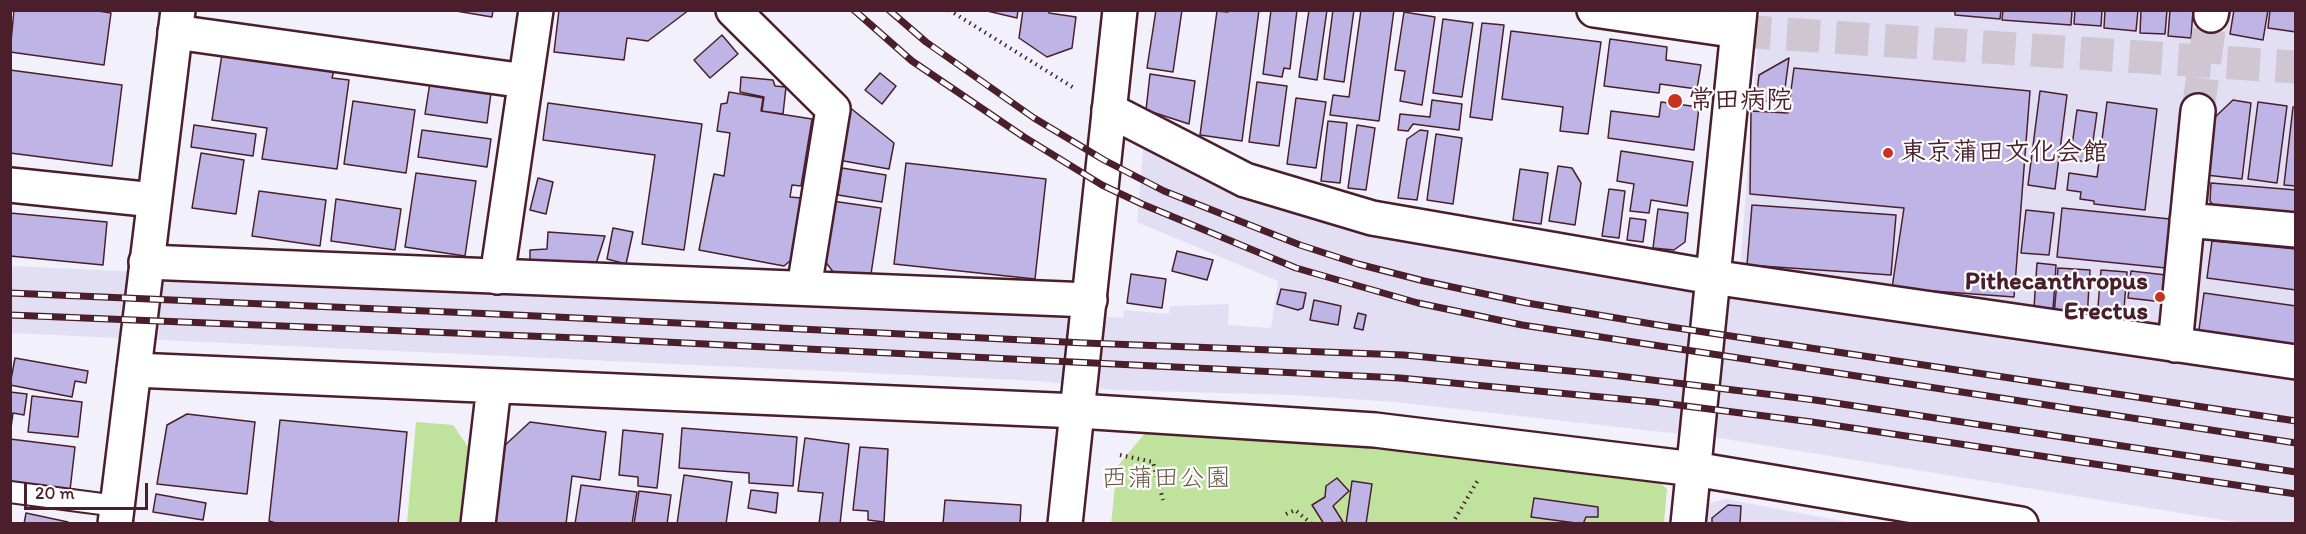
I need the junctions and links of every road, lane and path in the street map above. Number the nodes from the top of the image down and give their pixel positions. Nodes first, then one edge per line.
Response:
1 (536, 10) edge
2 (733, 10) edge
3 (949, 10) edge
4 (1120, 10) edge
5 (1594, 10) edge
6 (177, 21) edge
7 (1739, 21) edge
8 (525, 81) junction
9 (1096, 102) junction
10 (2198, 111) tunnel mouth
11 (10, 185) edge
12 (154, 200) junction
13 (2187, 220) junction
14 (2295, 230) edge
15 (146, 262) junction
16 (497, 277) junction
17 (1712, 277) junction
18 (804, 288) junction
19 (1090, 300) junction
20 (2175, 345) junction
21 (2295, 363) edge
22 (134, 370) junction
23 (494, 386) junction
24 (1078, 411) junction
25 (1113, 453) dead end
26 (1694, 469) junction
27 (1479, 471) dead end
28 (10, 492) edge
29 (1163, 500) dead end
30 (1286, 514) dead end
31 (116, 515) edge
32 (478, 524) edge
33 (1065, 524) edge
34 (1312, 524) edge
35 (1452, 524) edge
36 (1688, 524) edge
37 (2021, 524) edge

1 - 8 street
2 - 18 street
3 - 9 path
4 - 9 street
5 - 7 street
6 - 8 street
6 - 12 street
7 - 17 street
8 - 16 street
9 - 17 street
9 - 19 street
10 - 13 street
11 - 12 street
12 - 15 street
13 - 14 street
13 - 20 street
15 - 16 street
15 - 22 street
16 - 18 street
17 - 20 street
17 - 26 street
18 - 19 street
19 - 24 street
20 - 21 street
22 - 23 street
22 - 31 street
23 - 24 street
23 - 32 street
24 - 26 street
24 - 33 street
25 - 29 path
26 - 36 street
26 - 37 street
27 - 35 path
28 - 31 lane
30 - 34 path

